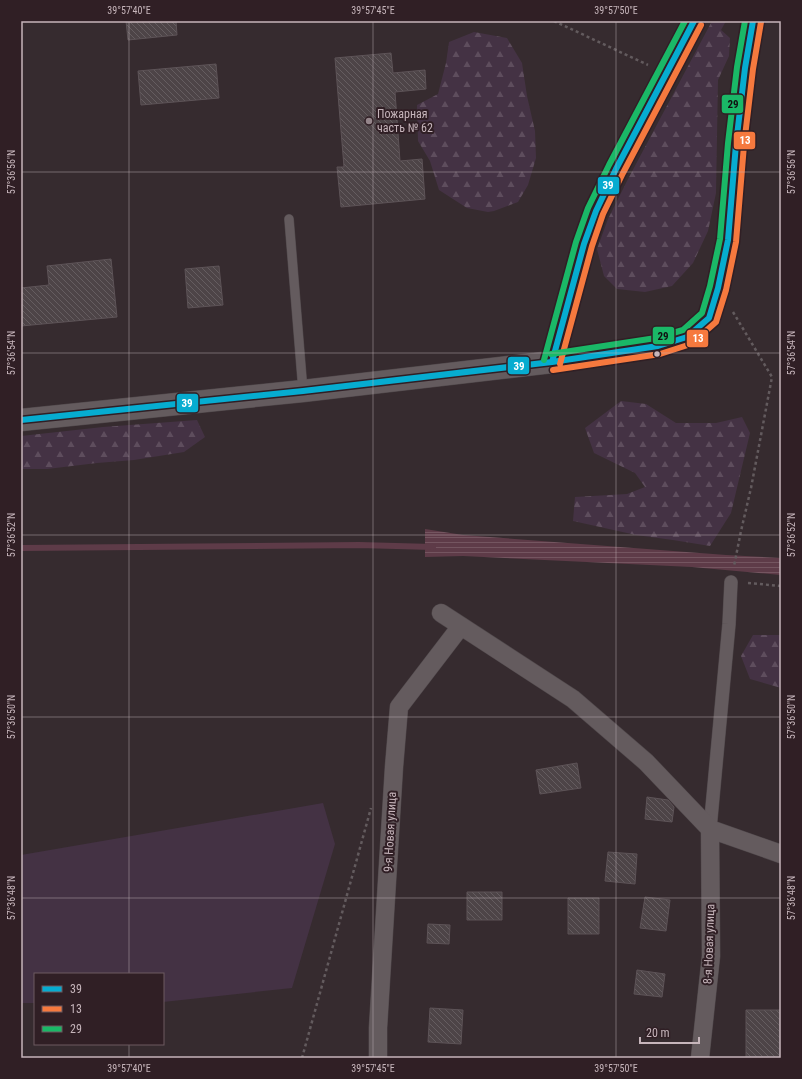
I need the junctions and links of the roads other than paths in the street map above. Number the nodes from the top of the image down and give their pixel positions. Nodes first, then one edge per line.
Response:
1 (694, 21) edge
2 (753, 21) edge
3 (289, 219) dead end
4 (552, 362) junction
5 (303, 391) junction
6 (21, 420) edge
7 (731, 582) road end
8 (441, 613) dead end
9 (461, 626) junction
10 (710, 829) junction
11 (781, 854) edge
12 (378, 1058) edge
13 (700, 1058) edge

1 - 4 street
2 - 4 street
3 - 5 lane
4 - 5 street
5 - 6 street
7 - 10 street
8 - 9 street
9 - 10 street
9 - 12 street, 9-я Новая улица
10 - 11 street
10 - 13 street, 8-я Новая улица

